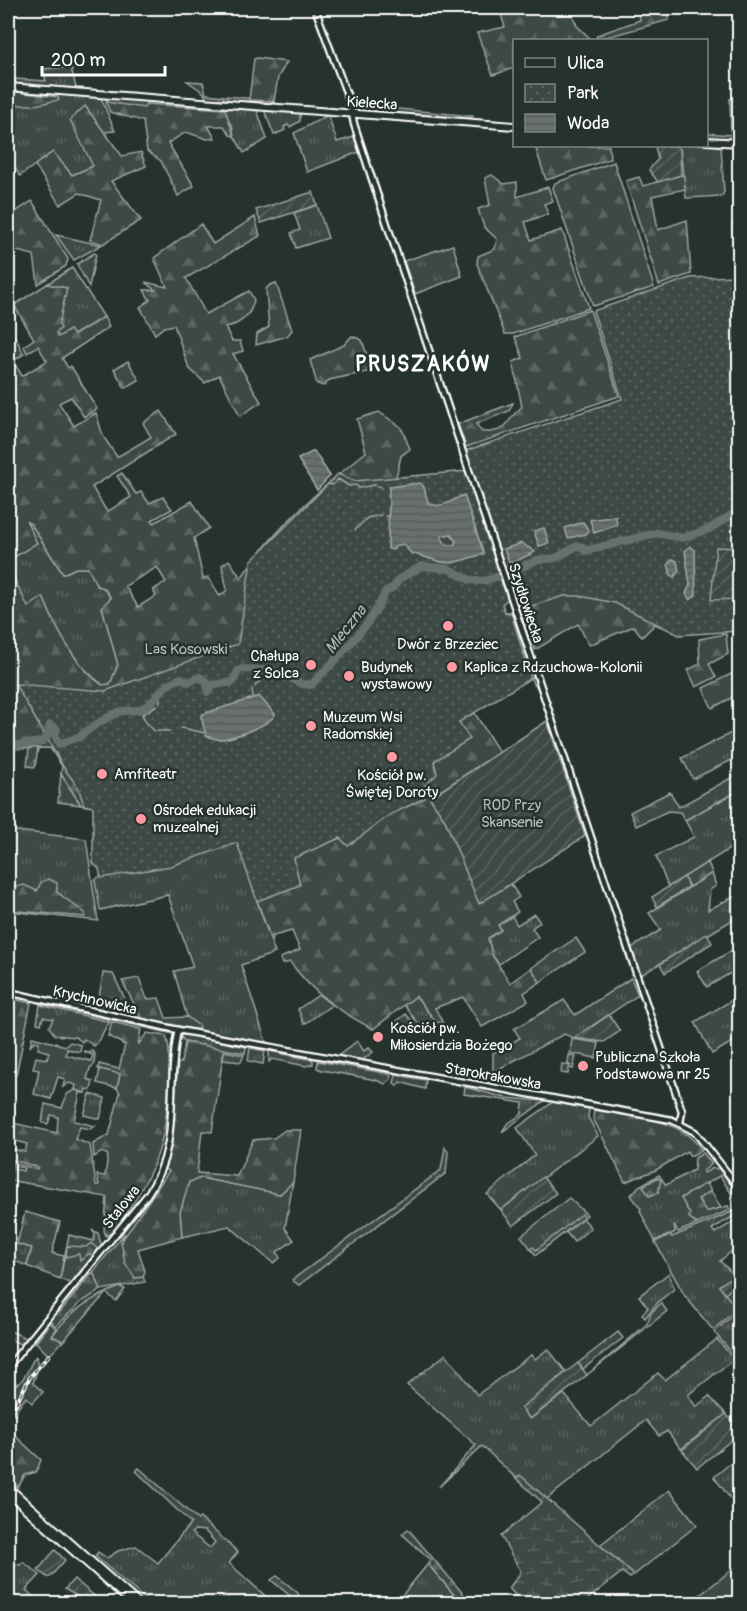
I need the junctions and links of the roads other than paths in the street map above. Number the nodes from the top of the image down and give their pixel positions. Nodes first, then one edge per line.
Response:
1 (315, 8) edge
2 (8, 87) edge
3 (352, 113) junction
4 (513, 126) edge
5 (708, 141) edge
6 (740, 143) edge
7 (8, 992) edge
8 (178, 1030) junction
9 (677, 1122) junction
10 (740, 1189) edge
11 (8, 1367) edge
12 (8, 1487) edge
13 (8, 1494) edge
14 (133, 1604) edge
15 (139, 1604) edge

1 - 3 street, Szydłowiecka
2 - 3 main road, Kielecka
3 - 4 main road, Kielecka
3 - 9 street, Szydłowiecka
5 - 6 main road
7 - 8 street, Krychnowicka
8 - 9 street, Starokrakowska
8 - 11 street, Stalowa
9 - 10 street, Starokrakowska
12 - 15 main road
13 - 14 main road

